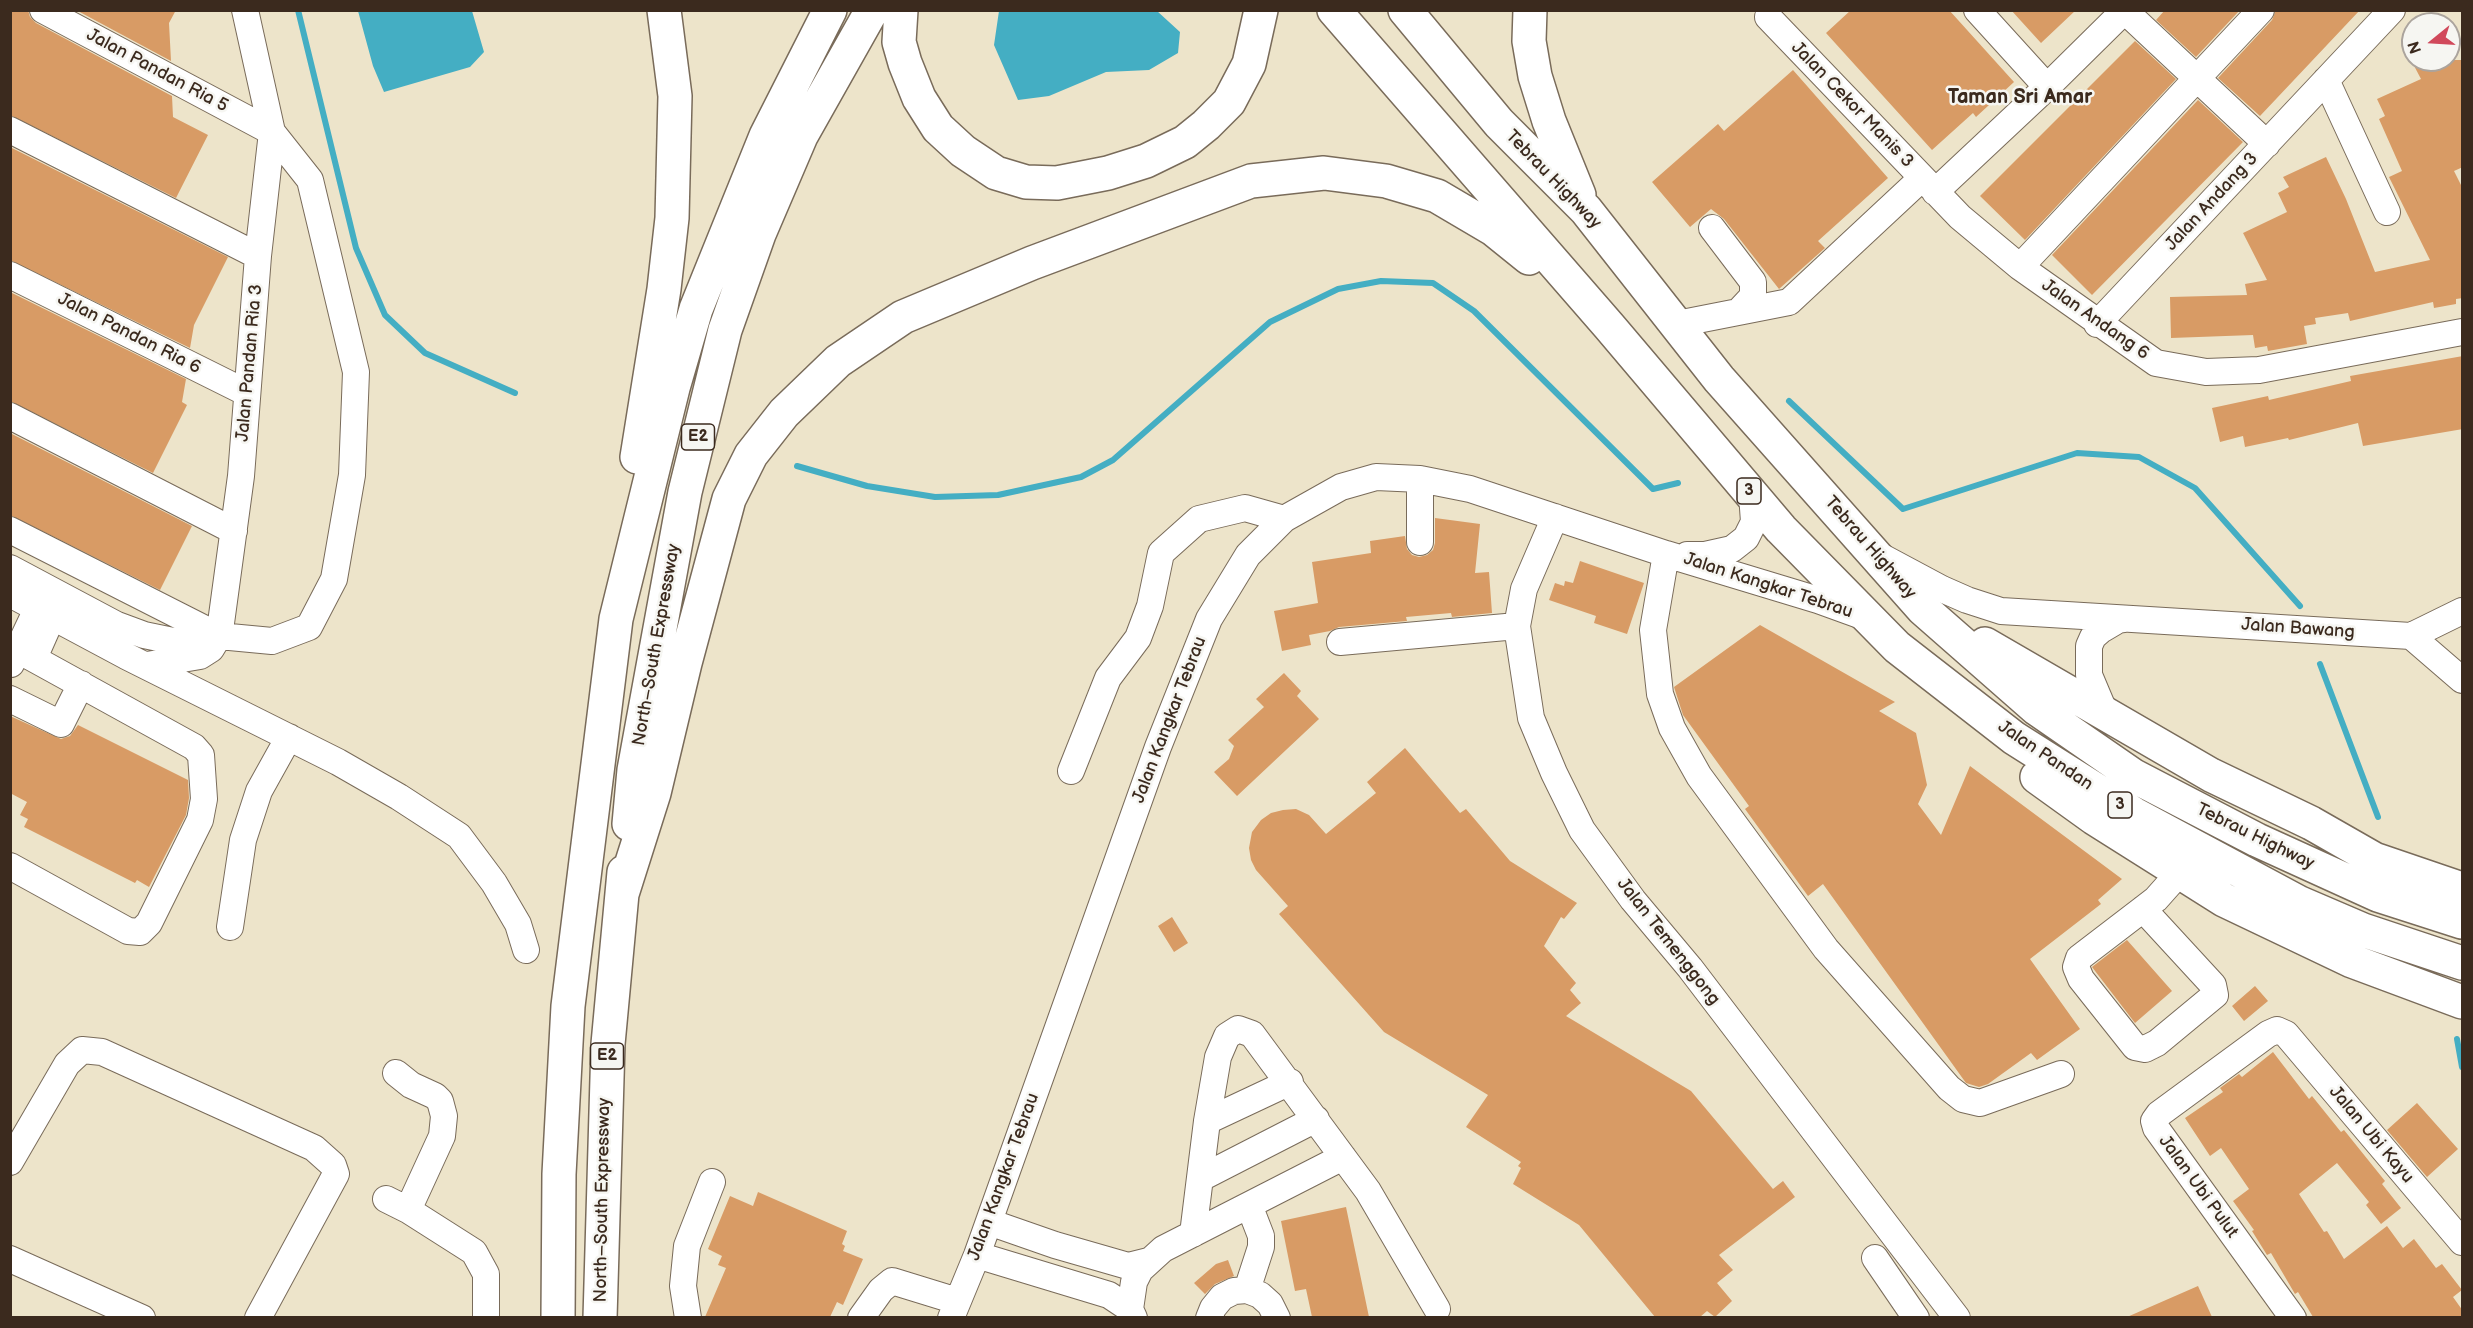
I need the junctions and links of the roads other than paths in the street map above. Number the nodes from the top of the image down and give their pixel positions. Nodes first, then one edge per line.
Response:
1 (43, 10) edge
2 (245, 10) edge
3 (664, 10) edge
4 (830, 10) edge
5 (872, 10) edge
6 (901, 10) edge
7 (1261, 10) edge
8 (1334, 10) edge
9 (1405, 10) edge
10 (1530, 10) edge
11 (1977, 10) edge
12 (2261, 10) edge
13 (2392, 10) edge
14 (2125, 11) edge
15 (1768, 17) dead end
16 (2197, 78) junction
17 (2326, 80) junction
18 (2047, 87) junction
19 (10, 130) edge
20 (272, 132) junction
21 (2267, 144) junction
22 (1929, 185) junction
23 (1586, 210) junction
24 (2387, 212) dead end
25 (1712, 228) dead end
26 (258, 256) junction
27 (2020, 267) junction
28 (10, 275) edge
29 (1726, 314) junction
30 (1677, 324) junction
31 (2097, 324) junction
32 (1610, 326) junction
33 (2463, 332) edge
34 (247, 393) junction
35 (10, 416) edge
36 (1420, 479) junction
37 (1752, 494) junction
38 (1555, 517) junction
39 (1284, 519) junction
40 (10, 530) edge
41 (234, 531) junction
42 (1420, 542) dead end
43 (1876, 553) junction
44 (1666, 554) junction
45 (10, 568) edge
46 (11, 594) edge
47 (1923, 609) junction
48 (45, 611) junction
49 (2463, 611) edge
50 (2128, 618) junction
51 (616, 619) junction
52 (1871, 619) junction
53 (1517, 626) junction
54 (216, 630) junction
55 (2411, 636) junction
56 (1340, 642) dead end
57 (1897, 647) junction
58 (21, 658) edge
59 (147, 665) junction
60 (2463, 680) edge
61 (81, 684) junction
62 (10, 699) edge
63 (2105, 713) junction
64 (289, 737) junction
65 (1071, 771) dead end
66 (2310, 823) junction
67 (10, 866) edge
68 (2463, 867) edge
69 (2180, 872) junction
70 (2463, 889) edge
71 (622, 894) junction
72 (2143, 909) junction
73 (2463, 922) edge
74 (230, 927) dead end
75 (526, 950) dead end
76 (2463, 963) edge
77 (2463, 1002) edge
78 (2277, 1030) joint
79 (396, 1073) dead end
80 (2061, 1074) dead end
81 (1290, 1082) junction
82 (1316, 1119) junction
83 (1207, 1121) junction
84 (1343, 1157) junction
85 (10, 1162) edge
86 (1201, 1178) junction
87 (712, 1182) dead end
88 (1249, 1205) junction
89 (989, 1222) junction
90 (1193, 1234) junction
91 (1045, 1241) junction
92 (2463, 1242) edge
93 (977, 1255) junction
94 (1875, 1258) dead end
95 (10, 1259) edge
96 (1148, 1261) junction
97 (1036, 1273) junction
98 (1247, 1290) junction
99 (954, 1309) edge
100 (1437, 1309) dead end
101 (1132, 1313) edge
102 (142, 1317) edge
103 (258, 1317) edge
104 (486, 1317) edge
105 (558, 1317) edge
106 (600, 1317) edge
107 (688, 1317) edge
108 (861, 1317) edge
109 (1209, 1317) edge
110 (1277, 1317) edge
111 (1916, 1317) edge
112 (1957, 1317) edge
113 (2293, 1317) edge

1 - 20 street, Jalan Pandan Ria 5
2 - 20 street, Jalan Pandan Ria 3
3 - 51 highway
4 - 51 highway, E2
5 - 71 highway, North–South Expressway / E2
6 - 7 highway
8 - 32 highway, 3
9 - 23 highway, Tebrau Highway / 3
10 - 23 highway
11 - 18 street
12 - 16 street
13 - 17 street, Jalan Andang 3
14 - 16 street
14 - 18 street
15 - 22 street, Jalan Cekor Manis 3
16 - 21 street
16 - 27 street
17 - 21 street, Jalan Andang 3
17 - 24 street
18 - 22 street
19 - 26 street
20 - 26 street, Jalan Pandan Ria 3
20 - 54 street
21 - 31 street, Jalan Andang 3
22 - 27 street, Jalan Andang 6
22 - 29 street
23 - 30 highway, Tebrau Highway / 3
25 - 29 street
26 - 34 street, Jalan Pandan Ria 3
27 - 31 street, Jalan Andang 6
28 - 34 street, Jalan Pandan Ria 6
29 - 30 street
30 - 43 highway, Tebrau Highway / 3
31 - 33 street, Jalan Andang 6
32 - 37 highway, 3
32 - 71 highway
34 - 41 street, Jalan Pandan Ria 3
35 - 41 street
36 - 38 street, Jalan Kangkar Tebrau
36 - 39 street, Jalan Kangkar Tebrau
36 - 42 street
37 - 44 street, Jalan Kangkar Tebrau
37 - 52 highway, 3
38 - 44 street, Jalan Kangkar Tebrau
38 - 53 street, Jalan Temenggong
39 - 65 street
39 - 89 street, Jalan Kangkar Tebrau
40 - 54 street
41 - 54 street, Jalan Pandan Ria 3
43 - 47 highway, Tebrau Highway / 3
43 - 50 street, Jalan Bawang
44 - 52 street, Jalan Kangkar Tebrau
44 - 80 street
45 - 54 street
46 - 48 street
47 - 63 highway
47 - 73 highway, Tebrau Highway / 3
48 - 58 street
48 - 59 street
49 - 55 street, Jalan Bawang
50 - 55 street, Jalan Bawang
50 - 63 street, Jalan Bawang
51 - 105 highway, E2
52 - 57 highway, 3
53 - 56 street
53 - 112 street, Jalan Temenggong
54 - 59 street
55 - 60 street
57 - 69 highway
57 - 76 highway, Jalan Pandan / 3
58 - 61 street
59 - 64 street
61 - 62 street
61 - 67 street
63 - 66 highway
64 - 74 street
64 - 75 street
66 - 68 highway
66 - 70 highway
69 - 72 street
69 - 77 highway
71 - 106 highway, North–South Expressway / E2
72 - 72 street
78 - 92 street, Jalan Ubi Kayu
78 - 113 street, Jalan Ubi Pulut
79 - 104 street
81 - 82 street
81 - 83 street
81 - 83 street
82 - 84 street
82 - 86 street
83 - 86 street
84 - 88 street
84 - 100 street
85 - 103 street
86 - 90 street
87 - 107 street
88 - 90 street
88 - 98 street
89 - 91 street
89 - 93 street, Jalan Kangkar Tebrau
90 - 96 street
91 - 96 street
91 - 97 street
93 - 97 street
93 - 99 street, Jalan Kangkar Tebrau
94 - 111 street
95 - 102 street
96 - 101 street
97 - 101 street
98 - 109 street
98 - 110 street
99 - 108 street

